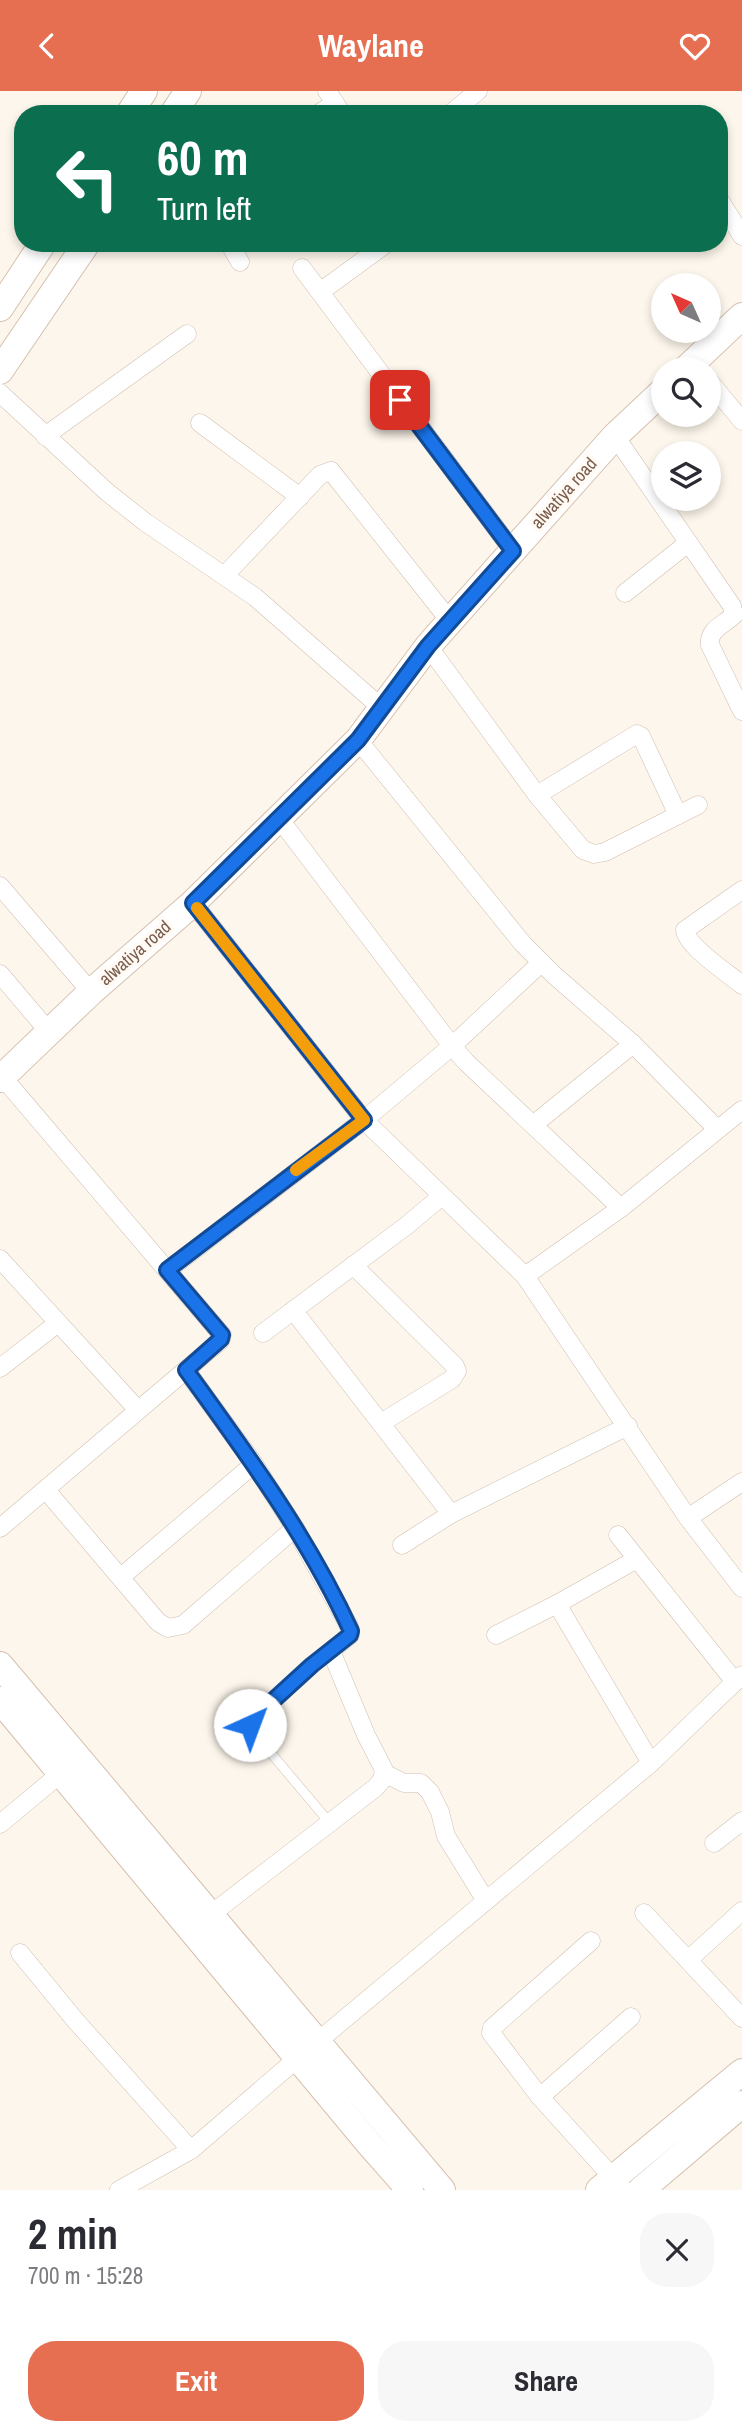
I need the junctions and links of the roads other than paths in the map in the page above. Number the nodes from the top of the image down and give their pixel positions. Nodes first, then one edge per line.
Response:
1 (478, 91) edge
2 (461, 105) edge
3 (728, 213) edge
4 (742, 236) edge
5 (37, 252) edge
6 (81, 252) edge
7 (234, 252) edge
8 (375, 252) edge
9 (240, 262) dead end
10 (302, 268) dead end
11 (320, 292) junction
12 (0, 308) edge
13 (742, 316) edge
14 (187, 334) dead end
15 (708, 357) edge
16 (0, 371) edge
17 (0, 393) edge
18 (721, 398) edge
19 (651, 402) edge
20 (742, 421) edge
21 (200, 423) dead end
22 (45, 436) junction
23 (615, 436) junction
24 (300, 497) junction
25 (688, 543) junction
26 (513, 551) junction
27 (225, 575) junction
28 (625, 593) dead end
29 (450, 621) junction
30 (428, 646) junction
31 (740, 699) edge
32 (383, 709) junction
33 (358, 740) junction
34 (537, 795) junction
35 (698, 805) dead end
36 (678, 815) junction
37 (278, 817) junction
38 (0, 886) edge
39 (742, 890) edge
40 (193, 903) junction
41 (541, 963) junction
42 (0, 974) edge
43 (742, 985) edge
44 (91, 992) junction
45 (50, 1033) junction
46 (633, 1044) junction
47 (452, 1046) junction
48 (1, 1076) edge
49 (742, 1110) edge
50 (364, 1120) junction
51 (533, 1125) junction
52 (717, 1129) junction
53 (442, 1196) junction
54 (621, 1207) junction
55 (0, 1259) edge
56 (353, 1265) junction
57 (167, 1270) junction
58 (525, 1276) junction
59 (293, 1310) junction
60 (58, 1323) junction
61 (263, 1333) dead end
62 (0, 1368) edge
63 (186, 1370) junction
64 (137, 1409) junction
65 (380, 1423) junction
66 (628, 1426) junction
67 (254, 1464) junction
68 (742, 1482) edge
69 (46, 1490) junction
70 (451, 1514) junction
71 (688, 1518) junction
72 (0, 1528) edge
73 (295, 1528) junction
74 (618, 1535) dead end
75 (402, 1545) dead end
76 (637, 1559) junction
77 (121, 1577) junction
78 (742, 1588) edge
79 (557, 1604) junction
80 (496, 1635) dead end
81 (331, 1651) junction
82 (0, 1665) edge
83 (738, 1678) edge
84 (0, 1700) edge
85 (651, 1763) junction
86 (384, 1773) junction
87 (60, 1774) junction
88 (742, 1821) edge
89 (329, 1822) junction
90 (0, 1823) edge
91 (714, 1843) dead end
92 (486, 1901) junction
93 (742, 1911) edge
94 (644, 1913) dead end
95 (210, 1915) junction
96 (591, 1941) dead end
97 (20, 1953) dead end
98 (688, 1960) junction
99 (631, 2017) dead end
100 (742, 2018) edge
101 (308, 2050) junction
102 (742, 2072) edge
103 (540, 2097) junction
104 (742, 2103) edge
105 (191, 2150) junction
106 (612, 2186) edge
107 (119, 2190) edge
108 (410, 2190) edge
109 (442, 2190) edge
110 (641, 2190) edge

1 - 2 street
3 - 4 street
5 - 12 street
6 - 16 street
7 - 9 street
8 - 11 street
10 - 11 street
11 - 26 street
13 - 15 street
14 - 22 street
17 - 22 street
18 - 20 street
19 - 23 street, alwatiya road
21 - 24 street
22 - 27 street
23 - 25 street
23 - 26 street, alwatiya road
24 - 27 street
24 - 29 street
25 - 28 street
25 - 31 street
26 - 29 street, alwatiya road
27 - 32 street
29 - 30 street, alwatiya road
30 - 32 street, alwatiya road
30 - 34 street
32 - 33 street, alwatiya road
33 - 37 street, alwatiya road
33 - 41 street
34 - 36 street
34 - 36 street
35 - 36 street
37 - 40 street, alwatiya road
37 - 47 street
38 - 44 street
39 - 43 street
40 - 44 street, alwatiya road
40 - 50 street
41 - 46 street
41 - 47 street
42 - 45 street
44 - 45 street, alwatiya road
45 - 48 street, alwatiya road
46 - 51 street
46 - 52 street
47 - 50 street
47 - 51 street
48 - 57 street
49 - 52 street
50 - 53 street
50 - 57 street
51 - 54 street
52 - 54 street
53 - 56 street
53 - 58 street
54 - 58 street
55 - 60 street
56 - 59 street
56 - 65 street
57 - 63 street
58 - 66 street
59 - 61 street
59 - 65 street
60 - 62 street
60 - 64 street
63 - 64 street
63 - 67 street
64 - 69 street
65 - 70 street
66 - 70 street
66 - 71 street
67 - 73 street
67 - 77 street
68 - 71 street
69 - 72 street
69 - 77 street
70 - 75 street
71 - 78 street
73 - 77 street
73 - 81 street
74 - 76 street
76 - 79 street
76 - 83 street
79 - 80 street
79 - 85 street
81 - 86 street
81 - 89 lane
82 - 95 street
83 - 85 street
84 - 87 street
85 - 92 street
86 - 89 street
86 - 92 street
87 - 90 street
87 - 101 street
88 - 91 street
89 - 95 street
92 - 101 street
93 - 98 street
94 - 98 street
95 - 101 street
96 - 103 street
97 - 105 street
98 - 100 street
99 - 103 street
101 - 105 street
101 - 108 street
101 - 109 street
102 - 106 street
103 - 106 street
104 - 110 street
105 - 107 street

